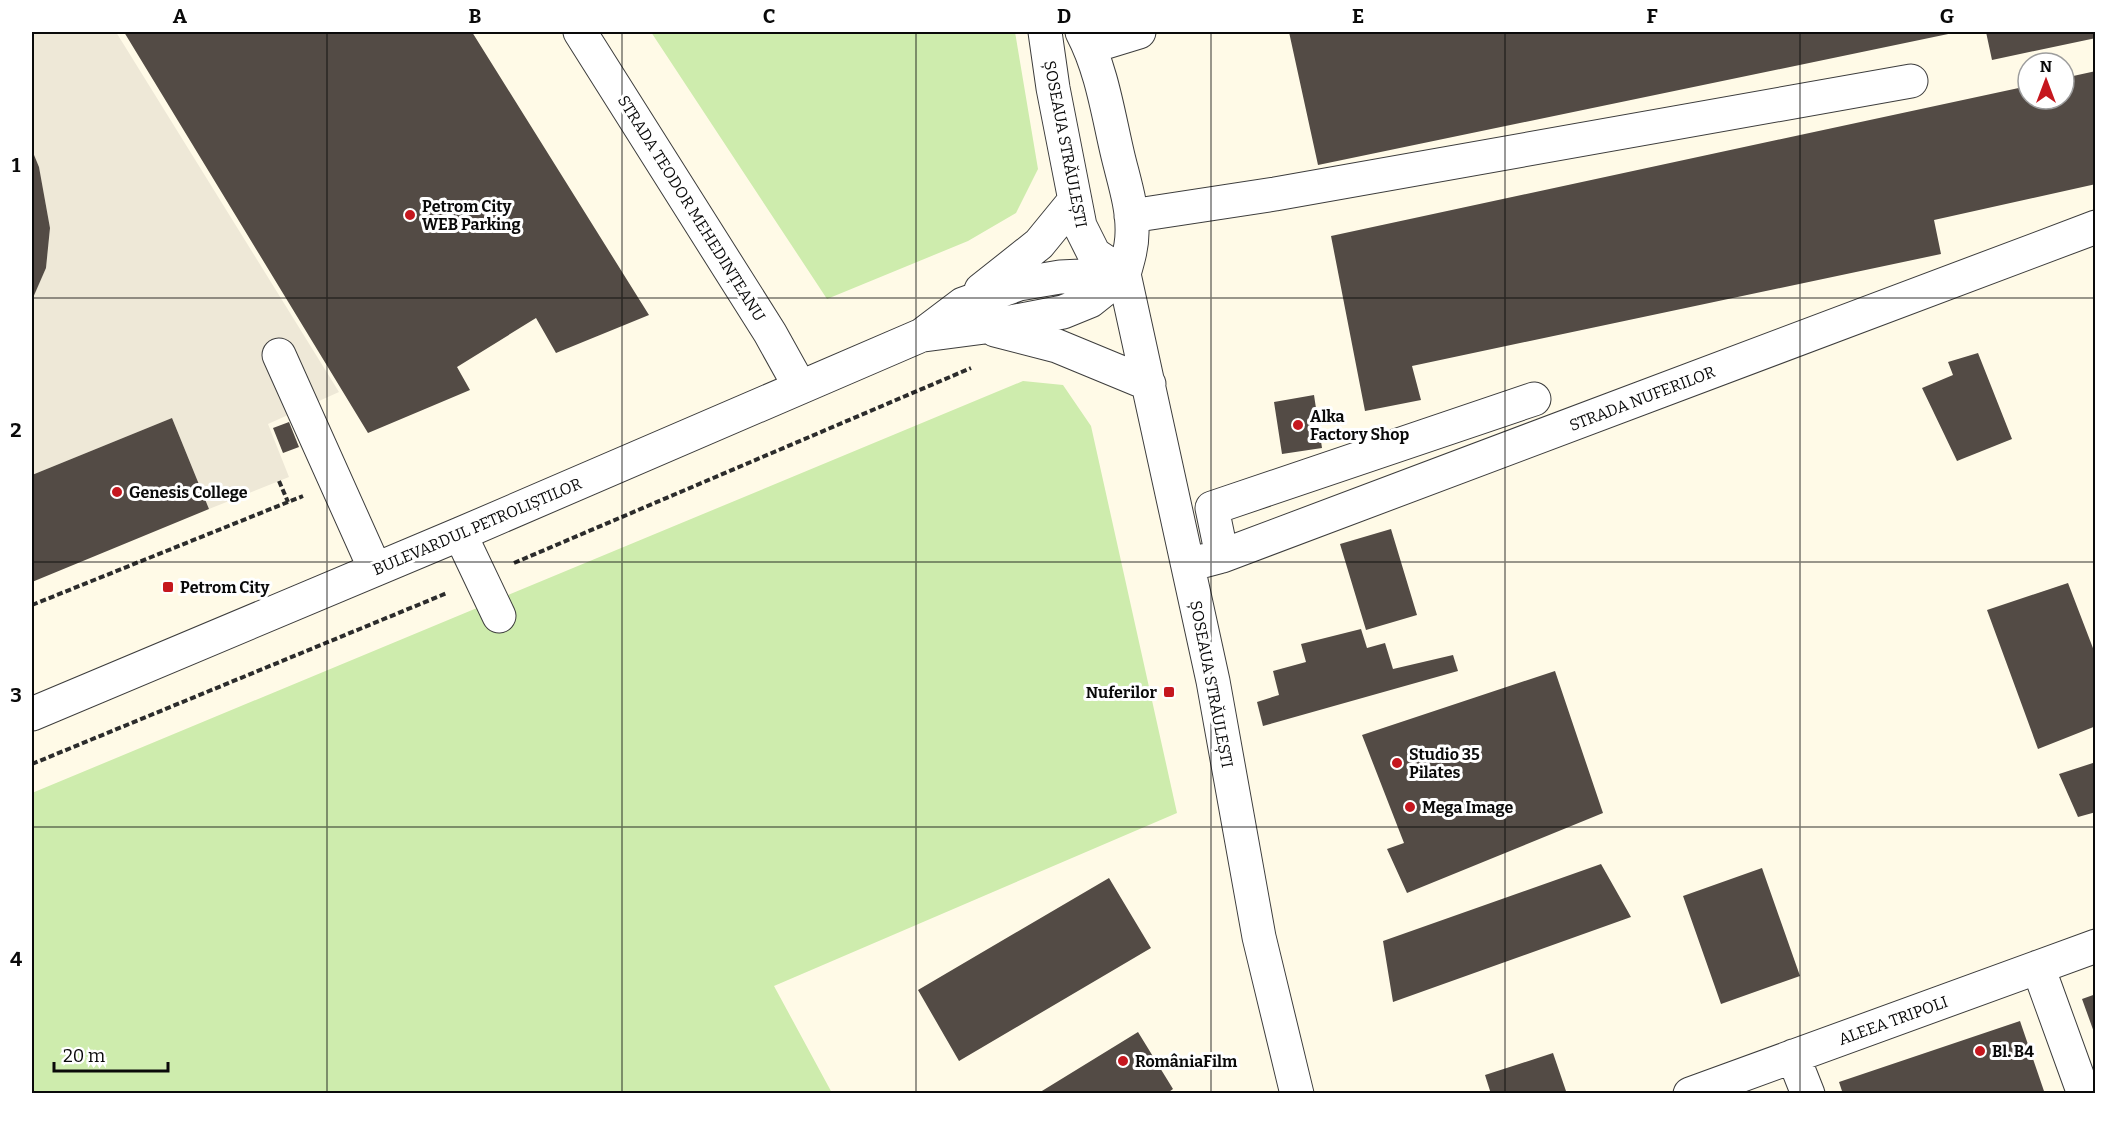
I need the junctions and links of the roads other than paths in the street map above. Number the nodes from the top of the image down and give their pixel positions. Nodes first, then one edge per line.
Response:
1 (580, 32) edge
2 (1045, 32) edge
3 (1139, 32) edge
4 (1086, 39) edge
5 (1911, 81) dead end
6 (1075, 200) junction
7 (1131, 216) junction
8 (2096, 226) edge
9 (1124, 274) junction
10 (963, 304) junction
11 (985, 327) junction
12 (922, 335) junction
13 (279, 355) dead end
14 (1149, 384) junction
15 (800, 387) junction
16 (1534, 399) dead end
17 (460, 534) junction
18 (1222, 556) junction
19 (1188, 565) junction
20 (375, 569) junction
21 (499, 616) dead end
22 (32, 714) edge
23 (2096, 946) edge
24 (2038, 967) junction
25 (1793, 1056) junction
26 (1297, 1094) edge
27 (1690, 1094) edge
28 (1808, 1094) edge
29 (2084, 1094) edge

1 - 15 street, STRADA TEODOR MEHEDINȚEANU
2 - 6 street, ȘOSEAUA STRĂULEȘTI
3 - 4 street
4 - 7 street, ȘOSEAUA STRĂULEȘTI
5 - 7 street
6 - 9 street, ȘOSEAUA STRĂULEȘTI
6 - 10 street
7 - 9 street, ȘOSEAUA STRĂULEȘTI
8 - 18 street, STRADA NUFERILOR
9 - 10 street, BULEVARDUL PETROLIȘTILOR
9 - 11 street, BULEVARDUL PETROLIȘTILOR
9 - 14 street, ȘOSEAUA STRĂULEȘTI
10 - 12 street, BULEVARDUL PETROLIȘTILOR
11 - 12 street, BULEVARDUL PETROLIȘTILOR
11 - 14 street
12 - 15 street, BULEVARDUL PETROLIȘTILOR
13 - 20 street
14 - 19 street, ȘOSEAUA STRĂULEȘTI
15 - 17 street, BULEVARDUL PETROLIȘTILOR
16 - 18 street
17 - 20 street, BULEVARDUL PETROLIȘTILOR
17 - 21 street
18 - 19 street, STRADA NUFERILOR
19 - 26 street, ȘOSEAUA STRĂULEȘTI
20 - 22 street, BULEVARDUL PETROLIȘTILOR
23 - 24 street, ALEEA TRIPOLI
24 - 25 street, ALEEA TRIPOLI
24 - 29 street
25 - 27 street, ALEEA TRIPOLI
25 - 28 street

